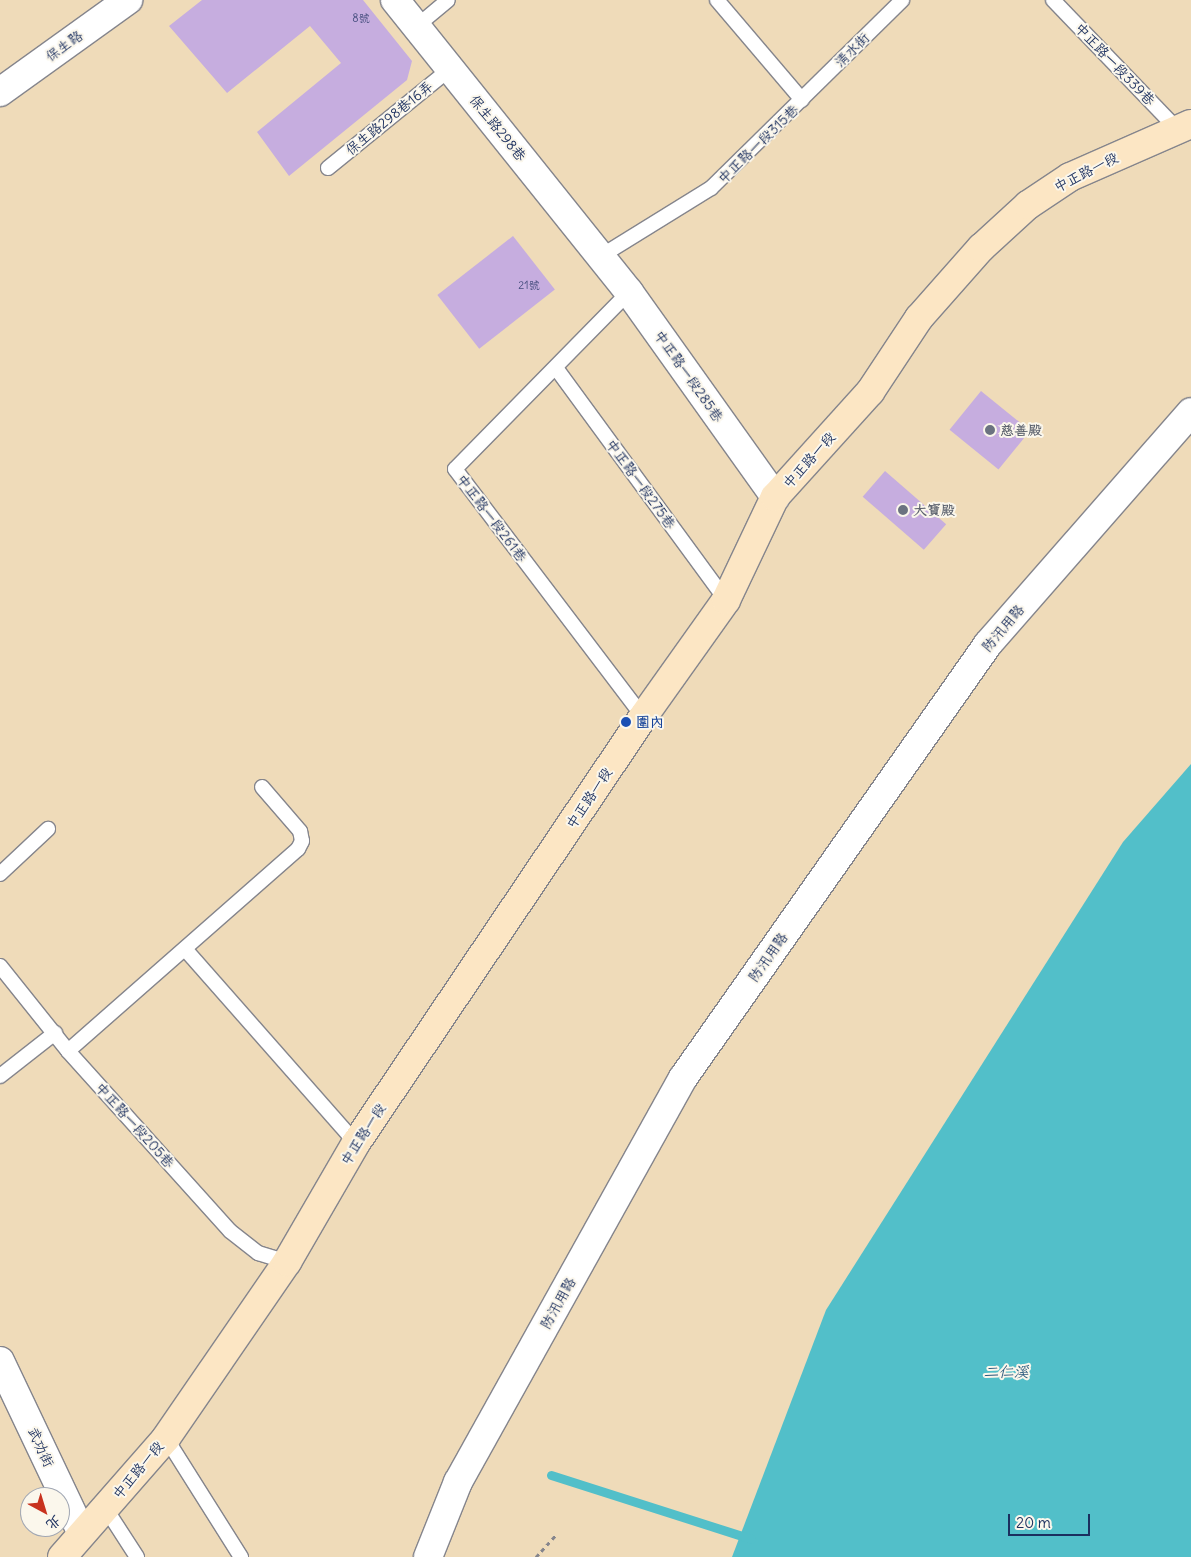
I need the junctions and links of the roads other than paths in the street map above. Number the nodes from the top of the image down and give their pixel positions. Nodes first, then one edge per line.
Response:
1 (128, 0) edge
2 (395, 0) edge
3 (448, 0) edge
4 (717, 0) edge
5 (902, 0) edge
6 (1054, 0) edge
7 (417, 26) junction
8 (451, 68) junction
9 (0, 92) edge
10 (802, 100) junction
11 (1183, 126) edge
12 (328, 168) dead end
13 (601, 256) junction
14 (629, 292) junction
15 (556, 368) junction
16 (1191, 412) edge
17 (775, 497) junction
18 (726, 600) junction
19 (643, 717) junction
20 (262, 787) dead end
21 (48, 829) dead end
22 (0, 874) edge
23 (185, 949) junction
24 (0, 966) edge
25 (55, 1033) junction
26 (68, 1051) junction
27 (0, 1076) edge
28 (356, 1143) junction
29 (287, 1262) junction
30 (0, 1361) edge
31 (166, 1438) junction
32 (106, 1509) junction
33 (82, 1534) junction
34 (62, 1557) edge
35 (137, 1557) edge
36 (241, 1557) edge
37 (428, 1557) edge

1 - 9 street, 保生路
2 - 7 street, 保生路298巷
3 - 7 lane
4 - 10 lane, 中正路一段315巷
5 - 10 lane, 清水街
6 - 11 lane, 中正路一段339巷
7 - 8 street, 保生路298巷
8 - 12 lane, 保生路298巷16弄
8 - 13 street, 保生路298巷
10 - 13 lane, 中正路一段315巷
11 - 17 street, 中正路一段
13 - 14 street, 中正路一段285巷
14 - 15 lane, 中正路一段261巷
14 - 17 street, 中正路一段285巷
15 - 18 lane, 中正路一段275巷
15 - 19 lane, 中正路一段261巷
16 - 37 street, 防汛用路
17 - 18 street, 中正路一段
18 - 19 street, 中正路一段
19 - 28 street, 中正路一段
20 - 23 lane
21 - 22 lane
23 - 26 lane
23 - 28 lane
24 - 25 lane, 中正路一段205巷
25 - 26 lane, 中正路一段205巷
25 - 27 lane
26 - 29 lane, 中正路一段205巷
28 - 29 street, 中正路一段
29 - 31 street, 中正路一段
30 - 33 street, 武功街
31 - 32 street, 中正路一段
31 - 36 lane
32 - 33 street, 中正路一段
32 - 35 lane
33 - 34 street, 中正路一段

